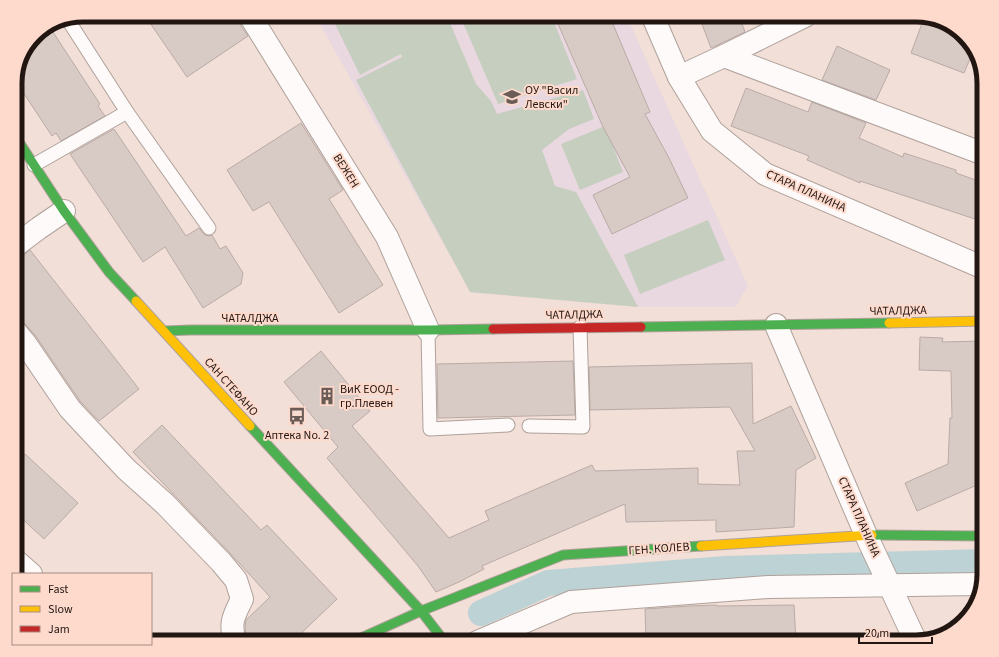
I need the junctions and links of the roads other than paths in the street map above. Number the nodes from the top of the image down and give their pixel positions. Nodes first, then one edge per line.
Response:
1 (254, 22) edge
2 (655, 22) edge
3 (793, 22) edge
4 (70, 24) edge
5 (724, 56) junction
6 (679, 77) junction
7 (127, 112) junction
8 (22, 147) edge
9 (977, 151) edge
10 (34, 165) junction
11 (64, 211) junction
12 (209, 228) dead end
13 (22, 241) edge
14 (977, 265) edge
15 (977, 321) edge
16 (776, 325) junction
17 (580, 327) junction
18 (428, 330) junction
19 (164, 331) junction
20 (22, 339) edge
21 (508, 425) dead end
22 (529, 426) dead end
23 (977, 536) edge
24 (870, 542) junction
25 (22, 566) edge
26 (30, 573) edge
27 (888, 582) junction
28 (976, 584) edge
29 (420, 611) junction
30 (233, 635) edge
31 (367, 635) edge
32 (439, 635) edge
33 (493, 635) edge
34 (913, 635) edge

1 - 18 street, ВЕЖЕН
2 - 6 street, СТАРА ПЛАНИНА
3 - 5 street
4 - 7 lane
5 - 6 street
5 - 9 street
6 - 14 street, СТАРА ПЛАНИНА
7 - 10 lane
7 - 12 lane
8 - 10 street, САН СТЕФАНО
10 - 11 street, САН СТЕФАНО
11 - 13 street
11 - 19 street, САН СТЕФАНО
15 - 16 street, ЧАТАЛДЖА
16 - 17 street, ЧАТАЛДЖА
16 - 24 street, СТАРА ПЛАНИНА
17 - 18 street, ЧАТАЛДЖА
17 - 22 lane
18 - 19 street, ЧАТАЛДЖА
18 - 21 lane
19 - 29 street, САН СТЕФАНО
20 - 30 street
23 - 24 street, ГЕН. КОЛЕВ
24 - 27 street, СТАРА ПЛАНИНА
24 - 29 street, ГЕН. КОЛЕВ
25 - 26 street
27 - 28 street
27 - 33 street
27 - 34 street, СТАРА ПЛАНИНА
29 - 31 street, ГЕН. КОЛЕВ
29 - 32 street, САН СТЕФАНО

